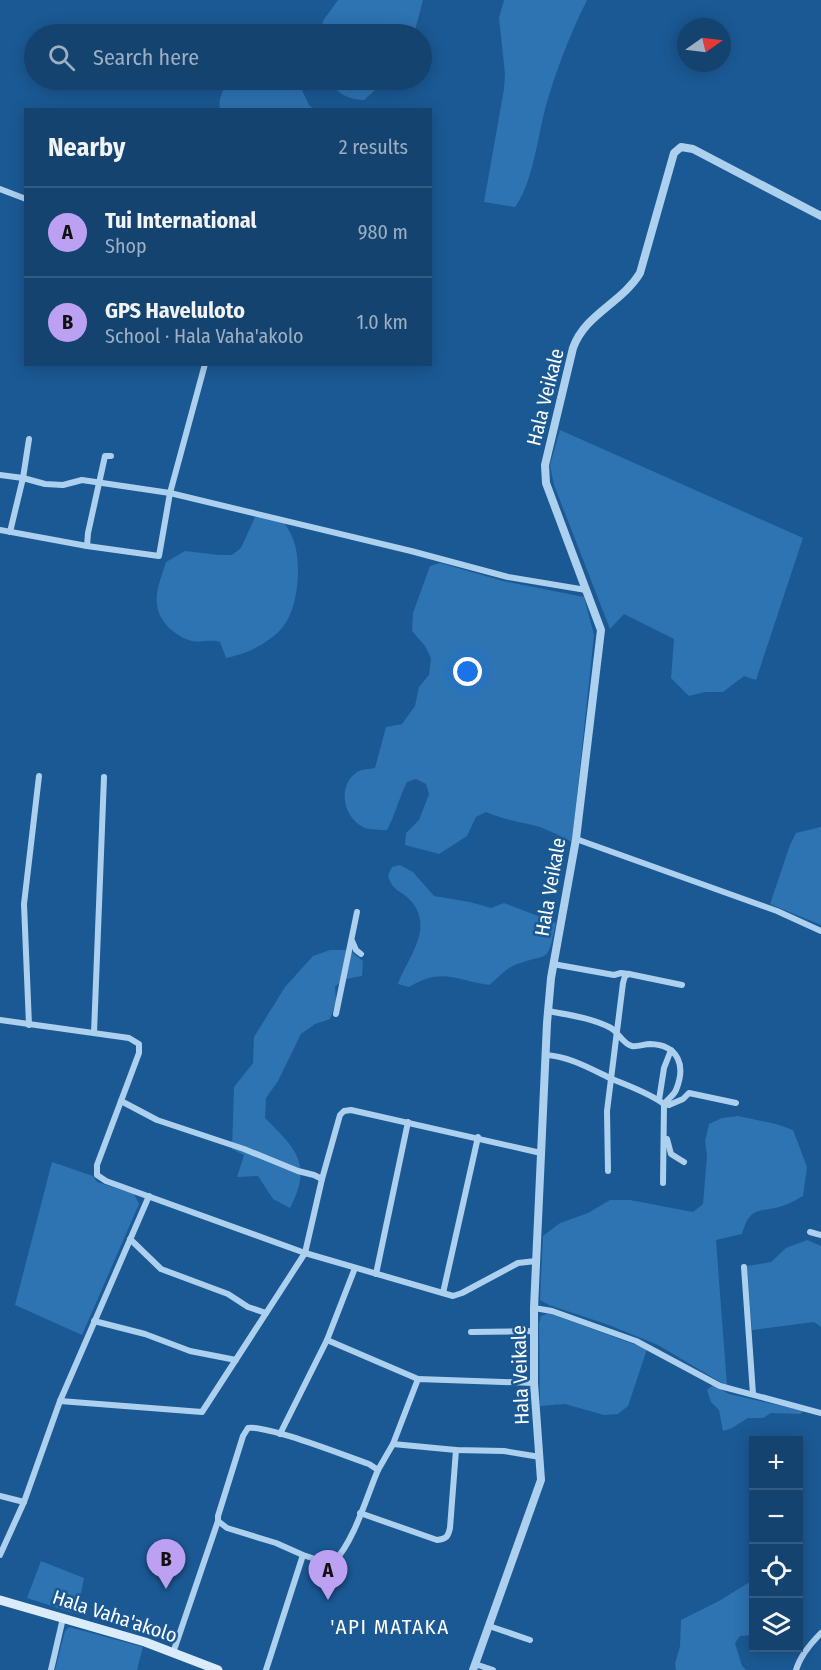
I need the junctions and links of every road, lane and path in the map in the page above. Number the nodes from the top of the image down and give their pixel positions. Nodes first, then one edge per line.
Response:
1 (0, 189) edge
2 (24, 198) edge
3 (821, 216) edge
4 (204, 366) edge
5 (29, 439) dead end
6 (111, 456) dead end
7 (0, 475) edge
8 (23, 477) junction
9 (100, 484) junction
10 (170, 493) junction
11 (0, 530) edge
12 (10, 532) junction
13 (87, 546) junction
14 (586, 590) junction
15 (39, 776) dead end
16 (104, 777) dead end
17 (576, 839) junction
18 (357, 912) dead end
19 (821, 931) edge
20 (352, 941) junction
21 (361, 954) dead end
22 (553, 964) junction
23 (629, 974) junction
24 (682, 985) dead end
25 (548, 1011) junction
26 (336, 1014) dead end
27 (0, 1020) edge
28 (29, 1025) junction
29 (94, 1033) junction
30 (617, 1033) junction
31 (671, 1050) junction
32 (545, 1055) junction
33 (611, 1078) junction
34 (121, 1101) junction
35 (662, 1102) junction
36 (736, 1103) dead end
37 (408, 1122) junction
38 (665, 1130) junction
39 (478, 1137) junction
40 (541, 1153) junction
41 (684, 1162) dead end
42 (608, 1171) dead end
43 (322, 1179) junction
44 (663, 1183) dead end
45 (149, 1196) junction
46 (810, 1232) dead end
47 (821, 1235) edge
48 (130, 1239) junction
49 (305, 1253) junction
50 (536, 1261) junction
51 (744, 1267) dead end
52 (355, 1268) junction
53 (376, 1274) junction
54 (443, 1293) junction
55 (534, 1308) junction
56 (266, 1313) junction
57 (94, 1321) junction
58 (534, 1331) junction
59 (471, 1332) dead end
60 (327, 1340) junction
61 (236, 1359) junction
62 (418, 1379) junction
63 (534, 1383) junction
64 (753, 1394) junction
65 (60, 1401) junction
66 (821, 1411) edge
67 (280, 1434) junction
68 (393, 1444) junction
69 (456, 1450) junction
70 (540, 1457) junction
71 (378, 1470) junction
72 (0, 1496) edge
73 (24, 1502) junction
74 (360, 1513) junction
75 (218, 1521) junction
76 (0, 1555) edge
77 (303, 1555) junction
78 (0, 1600) edge
79 (63, 1618) junction
80 (489, 1626) junction
81 (821, 1633) edge
82 (530, 1640) dead end
83 (173, 1653) junction
84 (199, 1666) edge
85 (474, 1667) edge
86 (51, 1670) edge
87 (218, 1670) edge
88 (266, 1670) edge
89 (492, 1670) edge
90 (796, 1670) edge

1 - 2 street
3 - 14 street, Hala Veikale
4 - 10 street
5 - 8 street
6 - 9 street
7 - 8 street
8 - 9 street
8 - 12 street
9 - 10 street
9 - 13 street
10 - 13 street
10 - 14 street
11 - 12 street
12 - 13 street
14 - 17 street, Hala Veikale
15 - 28 street
16 - 29 street
17 - 19 street
17 - 22 street, Hala Veikale
18 - 20 street
20 - 21 street
20 - 26 street
22 - 23 street
22 - 25 street, Hala Veikale
23 - 24 street
23 - 30 street
25 - 30 street
25 - 32 street, Hala Veikale
27 - 28 street
28 - 29 street
29 - 34 street
30 - 31 street
30 - 33 street
31 - 35 street
31 - 35 street
32 - 33 street
32 - 40 street, Hala Veikale
33 - 35 street
33 - 42 street
34 - 43 street
34 - 45 street
35 - 36 street
35 - 38 street
37 - 39 street
37 - 43 street
37 - 53 street
38 - 41 street
38 - 44 street
39 - 40 street
39 - 54 street
40 - 50 street, Hala Veikale
43 - 49 street
45 - 48 street
45 - 49 street
46 - 47 street
48 - 56 street
48 - 57 street
49 - 52 street
49 - 56 street
50 - 54 street
50 - 55 street, Hala Veikale
51 - 64 street
52 - 53 street
52 - 60 street
53 - 54 street
55 - 58 street, Hala Veikale
55 - 64 street
56 - 61 street
57 - 61 street
57 - 65 street
58 - 59 street
58 - 63 street, Hala Veikale
60 - 62 street
60 - 67 street
61 - 65 street
62 - 63 street
62 - 68 street
63 - 70 street, Hala Veikale
64 - 66 street
65 - 73 street
67 - 71 street
67 - 75 street
68 - 69 street
68 - 71 street
69 - 70 street
69 - 74 street
70 - 80 street, Hala Veikale
71 - 74 street
72 - 73 street
73 - 76 street
74 - 77 street
75 - 77 street
75 - 83 street
77 - 88 street
78 - 79 main road, Hala Vaha'akolo
79 - 83 main road, Hala Vaha'akolo
79 - 86 street
80 - 82 street
80 - 85 street, Hala Veikale
81 - 90 street
83 - 84 main road, Hala Vaha'akolo
84 - 87 main road, Hala Vaha'akolo
85 - 89 street

